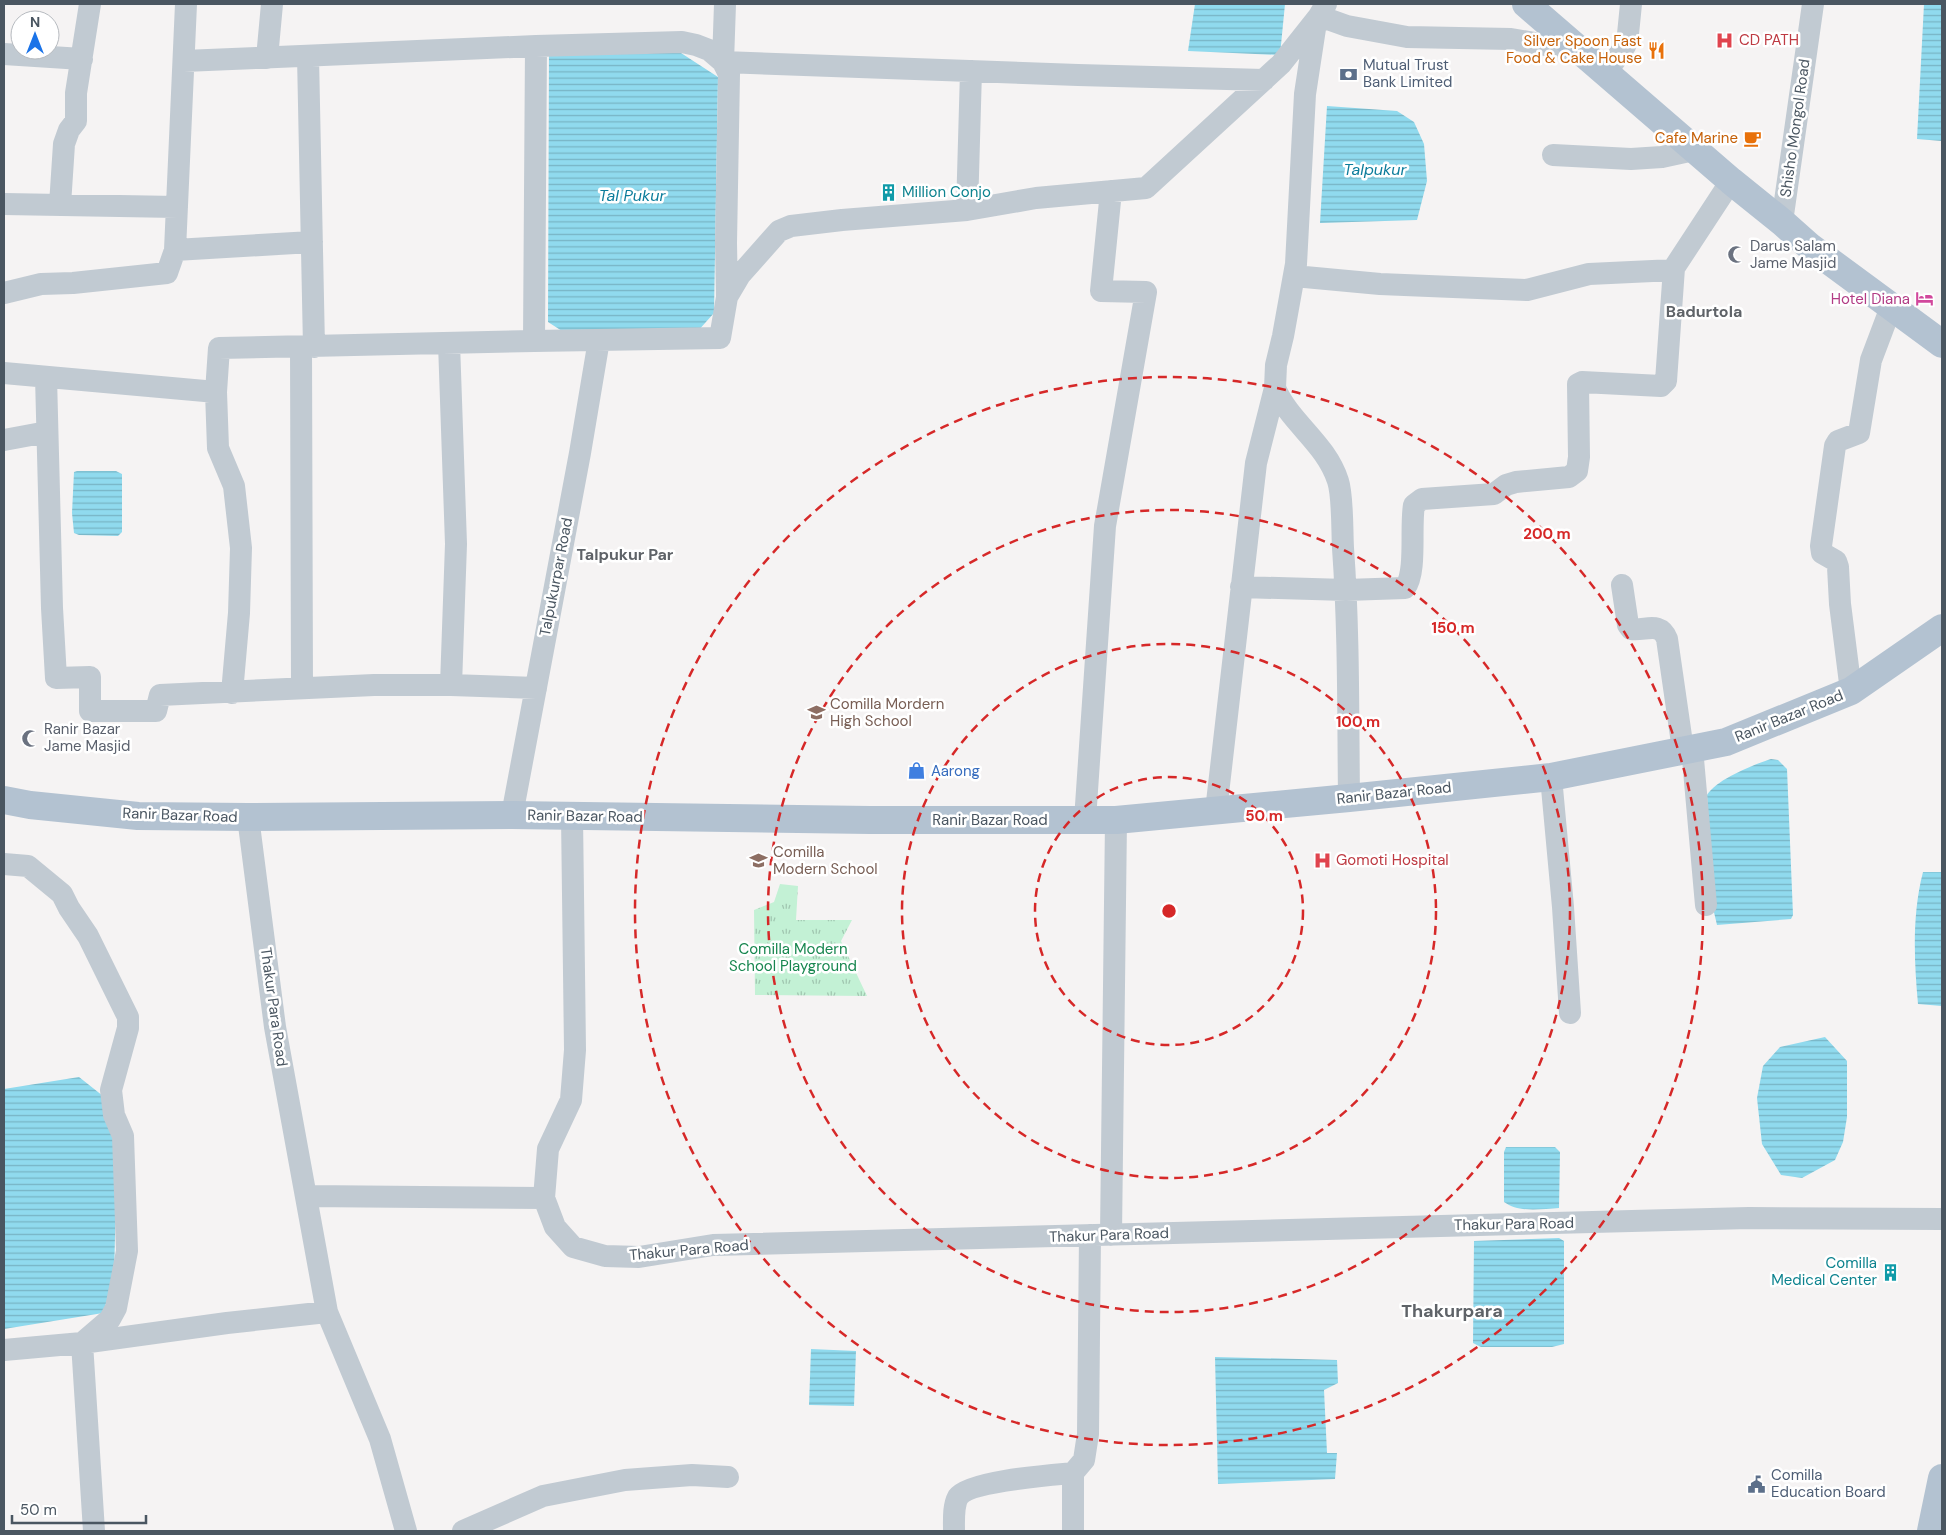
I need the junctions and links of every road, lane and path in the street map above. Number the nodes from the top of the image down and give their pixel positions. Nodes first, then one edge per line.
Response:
1 (90, 4) edge
2 (186, 4) edge
3 (272, 4) edge
4 (725, 4) edge
5 (1526, 4) edge
6 (1631, 4) edge
7 (1813, 4) edge
8 (1320, 13) edge
9 (536, 46) junction
10 (1580, 51) junction
11 (4, 54) edge
12 (308, 56) junction
13 (268, 58) junction
14 (82, 59) junction
15 (184, 61) junction
16 (723, 62) junction
17 (971, 72) junction
18 (1606, 73) junction
19 (1264, 80) junction
20 (1694, 150) junction
21 (1553, 156) dead end
22 (1731, 182) junction
23 (1110, 191) junction
24 (4, 204) edge
25 (60, 205) junction
26 (177, 207) junction
27 (967, 210) junction
28 (1782, 222) junction
29 (312, 242) junction
30 (175, 250) junction
31 (1674, 270) junction
32 (1294, 276) junction
33 (4, 293) edge
34 (727, 297) junction
35 (1891, 307) junction
36 (599, 340) junction
37 (534, 341) junction
38 (450, 343) junction
39 (1942, 344) edge
40 (307, 347) junction
41 (4, 373) edge
42 (46, 377) junction
43 (1275, 388) junction
44 (216, 392) junction
45 (47, 432) junction
46 (4, 440) edge
47 (1622, 585) dead end
48 (1242, 587) junction
49 (1346, 590) junction
50 (1942, 628) edge
51 (451, 685) junction
52 (302, 688) junction
53 (536, 688) junction
54 (1851, 691) junction
55 (232, 693) junction
56 (1688, 749) junction
57 (1551, 776) junction
58 (1349, 798) junction
59 (4, 800) edge
60 (1216, 810) junction
61 (512, 815) junction
62 (572, 816) junction
63 (248, 817) junction
64 (1085, 820) junction
65 (1116, 820) junction
66 (4, 864) edge
67 (1706, 905) dead end
68 (1570, 1013) dead end
69 (306, 1196) junction
70 (544, 1198) junction
71 (1942, 1219) edge
72 (1100, 1235) junction
73 (328, 1312) junction
74 (82, 1343) junction
75 (4, 1350) edge
76 (1073, 1473) junction
77 (728, 1477) dead end
78 (1942, 1478) edge
79 (94, 1531) edge
80 (406, 1531) edge
81 (463, 1531) edge
82 (954, 1531) edge
83 (1073, 1531) edge
84 (1931, 1531) edge

1 - 14 street
2 - 15 street
3 - 13 street
4 - 16 street
5 - 10 main road
6 - 18 street
7 - 28 street, Shisho Mongol Road
8 - 10 street
8 - 19 street
8 - 32 street
9 - 12 street
9 - 16 street
9 - 37 street
10 - 18 main road
11 - 14 street
12 - 13 street
12 - 29 street
13 - 15 street
14 - 25 street
15 - 26 street
16 - 17 street
16 - 34 street
17 - 19 street
17 - 27 street
18 - 20 main road
19 - 23 street
20 - 21 street
20 - 22 main road
22 - 28 main road
22 - 31 street
23 - 27 street
23 - 64 street
24 - 25 street
25 - 26 street
26 - 30 street
27 - 34 street
28 - 35 main road
29 - 30 street
29 - 40 street
30 - 33 street
31 - 32 street
31 - 49 street
32 - 43 street
34 - 36 street
35 - 39 main road
35 - 54 street
36 - 37 street
36 - 53 street, Talpukurpar Road
37 - 38 street
38 - 40 street
38 - 51 street
40 - 44 street
40 - 52 street
41 - 42 street
42 - 44 street
42 - 45 street
43 - 48 street
43 - 49 street
44 - 55 street
45 - 46 street
45 - 55 street
47 - 56 street
48 - 49 street
48 - 60 street
49 - 58 street
50 - 54 main road, Ranir Bazar Road
51 - 52 street
51 - 53 street
52 - 55 street
53 - 61 street, Talpukurpar Road
54 - 56 main road, Ranir Bazar Road
56 - 57 main road, Ranir Bazar Road
56 - 67 street
57 - 58 main road, Ranir Bazar Road
57 - 68 street
58 - 60 main road, Ranir Bazar Road
59 - 63 main road, Ranir Bazar Road
60 - 65 main road, Ranir Bazar Road
61 - 62 main road, Ranir Bazar Road
61 - 63 main road, Ranir Bazar Road
62 - 64 main road, Ranir Bazar Road
62 - 70 street
63 - 69 street, Thakur Para Road
64 - 65 main road, Ranir Bazar Road
65 - 72 street
66 - 74 street
69 - 70 street
69 - 73 street, Thakur Para Road
70 - 72 street, Thakur Para Road
71 - 72 street, Thakur Para Road
72 - 76 street
73 - 74 street
73 - 80 street, Thakur Para Road
74 - 75 street
74 - 79 street
76 - 82 street
76 - 83 street
77 - 81 street
78 - 84 main road

